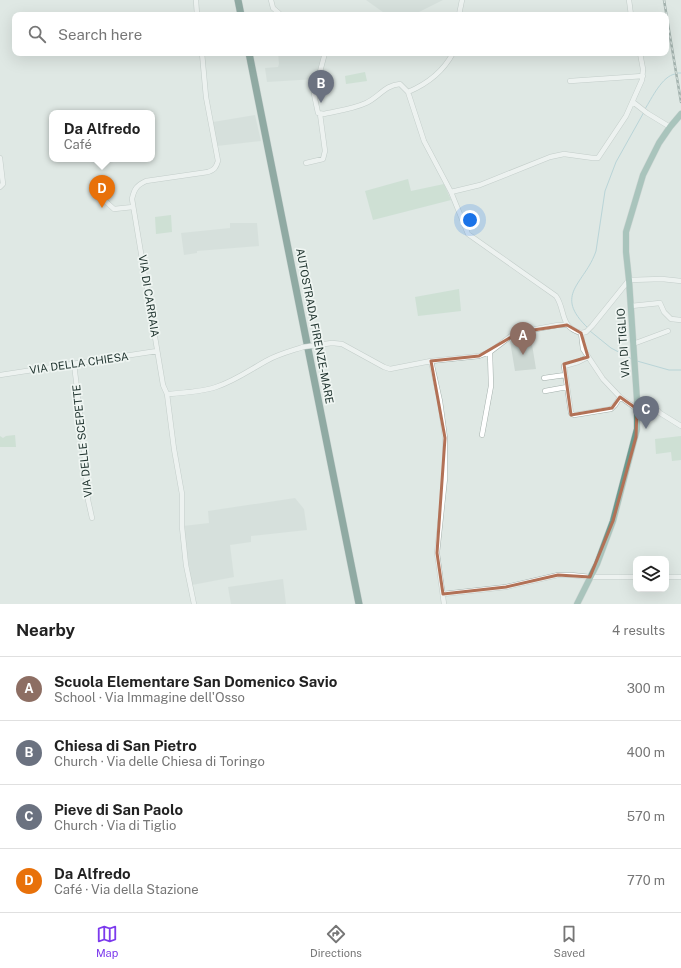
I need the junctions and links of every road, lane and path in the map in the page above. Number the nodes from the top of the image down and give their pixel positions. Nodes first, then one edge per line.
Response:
1 (196, 0) edge
2 (238, 0) edge
3 (243, 0) edge
4 (271, 0) edge
5 (462, 0) edge
6 (629, 0) edge
7 (197, 12) edge
8 (240, 12) edge
9 (245, 12) edge
10 (278, 12) edge
11 (460, 12) edge
12 (631, 12) edge
13 (202, 56) edge
14 (250, 56) edge
15 (254, 56) edge
16 (324, 56) edge
17 (451, 56) edge
18 (641, 56) edge
19 (643, 76) junction
20 (570, 81) dead end
21 (408, 92) junction
22 (633, 102) junction
23 (320, 114) junction
24 (681, 114) edge
25 (670, 127) junction
26 (0, 158) edge
27 (306, 163) dead end
28 (0, 186) edge
29 (94, 191) dead end
30 (451, 192) junction
31 (133, 207) junction
32 (629, 280) junction
33 (681, 281) edge
34 (631, 306) junction
35 (681, 320) edge
36 (567, 325) junction
37 (668, 331) dead end
38 (584, 333) junction
39 (633, 344) junction
40 (157, 351) junction
41 (490, 352) junction
42 (588, 357) junction
43 (431, 361) junction
44 (74, 364) junction
45 (0, 374) edge
46 (565, 375) junction
47 (544, 378) dead end
48 (567, 388) junction
49 (545, 391) dead end
50 (167, 394) junction
51 (620, 397) junction
52 (637, 400) junction
53 (637, 409) junction
54 (681, 426) edge
55 (482, 435) dead end
56 (92, 518) dead end
57 (590, 577) junction
58 (633, 577) edge
59 (669, 577) edge
60 (681, 577) edge
61 (443, 594) junction
62 (194, 604) edge
63 (359, 604) edge
64 (363, 604) edge
65 (444, 604) edge
66 (577, 604) edge

1 - 7 street
2 - 8 highway
3 - 9 highway
4 - 10 street
5 - 11 street
6 - 12 street
13 - 31 street, VIA DI CARRAIA
14 - 63 highway, AUTOSTRADA FIRENZE-MARE
15 - 64 highway, AUTOSTRADA FIRENZE-MARE
16 - 23 street
17 - 21 street
18 - 19 street
19 - 20 street
19 - 22 street
21 - 23 street
21 - 30 street
22 - 25 street
22 - 30 street
23 - 27 street
24 - 25 main road, VIA DI TIGLIO
25 - 32 main road, VIA DI TIGLIO
26 - 28 street
29 - 31 street
30 - 36 street
31 - 40 street, VIA DI CARRAIA
32 - 33 street
32 - 34 main road, VIA DI TIGLIO
32 - 38 street
34 - 35 street
34 - 39 main road, VIA DI TIGLIO
36 - 38 street
36 - 41 street
37 - 39 street
38 - 42 street
39 - 52 main road, VIA DI TIGLIO
40 - 44 street, VIA DELLA CHIESA
40 - 50 street, VIA DI CARRAIA
41 - 43 street
41 - 55 street
42 - 46 street
42 - 51 street
43 - 50 street, bridge
43 - 61 street
44 - 45 street, VIA DELLA CHIESA
44 - 56 street, VIA DELLE SCEPETTE
46 - 47 street
46 - 48 street
48 - 49 street
48 - 51 street
50 - 62 street, VIA DI CARRAIA
51 - 53 street
52 - 53 main road, VIA DI TIGLIO
52 - 54 street
53 - 57 main road, VIA DI TIGLIO
57 - 58 street
57 - 61 street
57 - 66 main road, VIA DI TIGLIO
59 - 60 street
61 - 65 street

